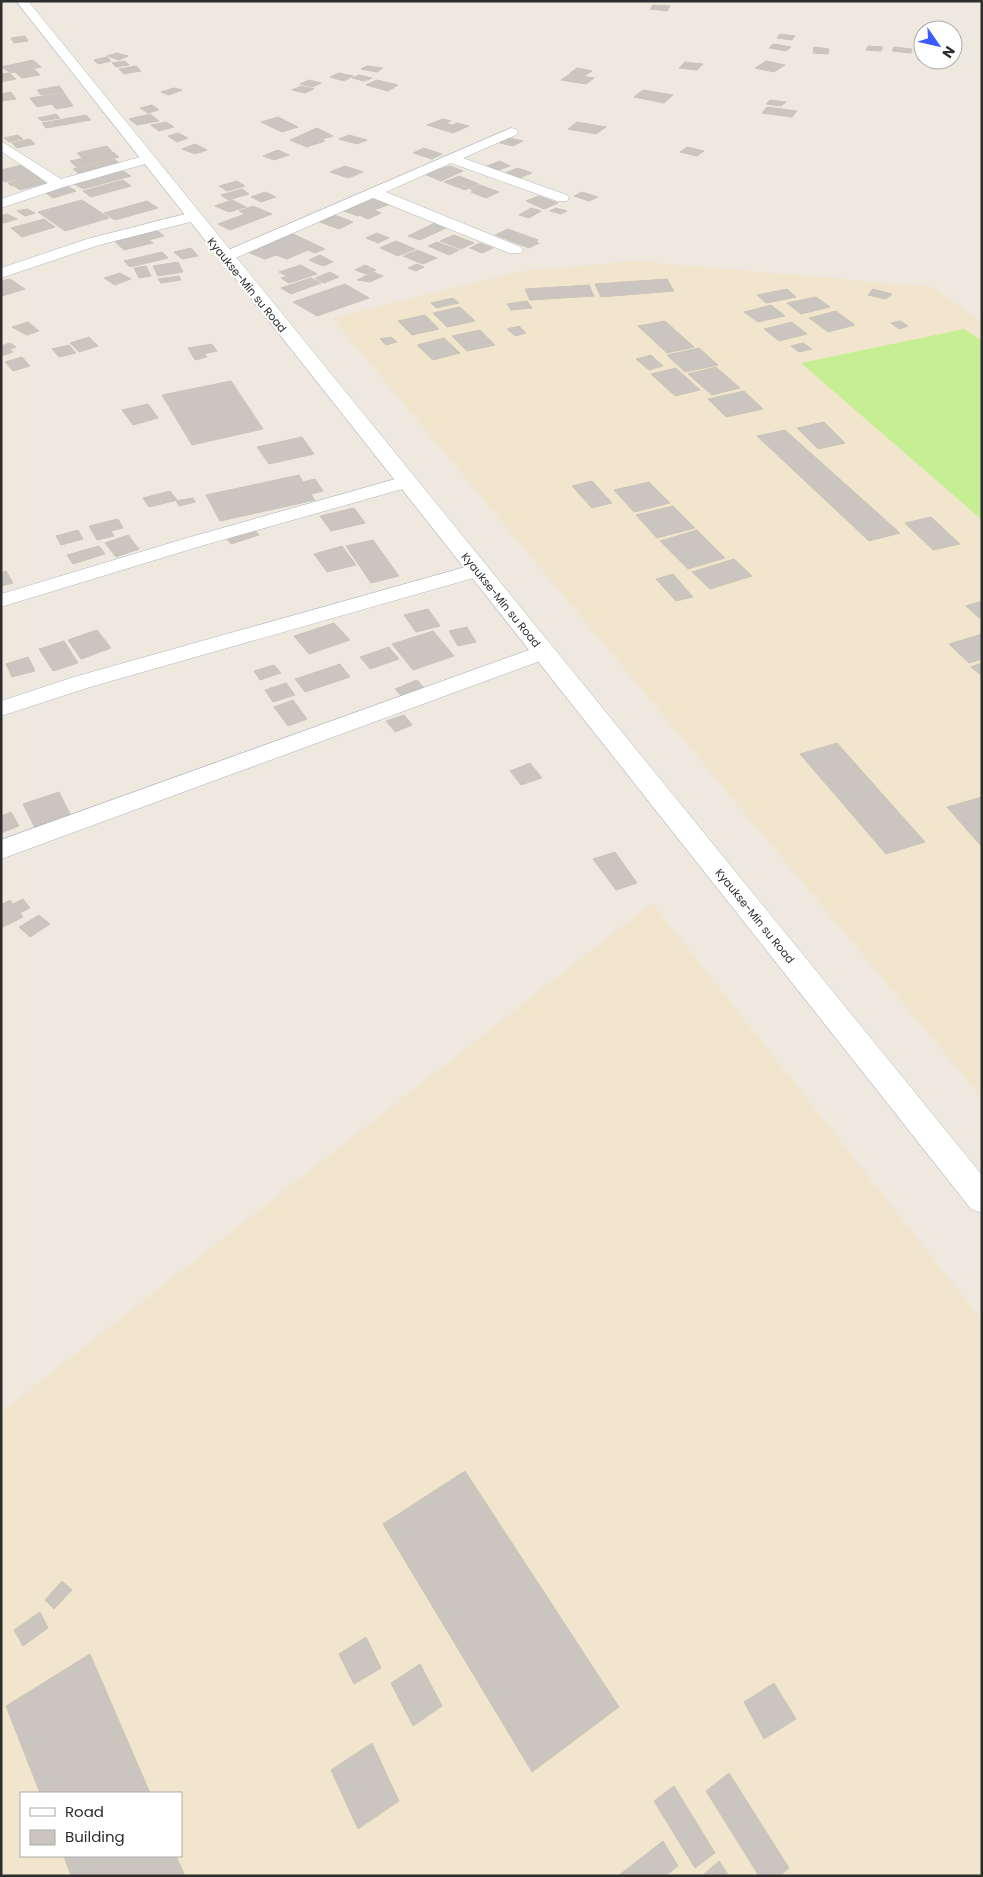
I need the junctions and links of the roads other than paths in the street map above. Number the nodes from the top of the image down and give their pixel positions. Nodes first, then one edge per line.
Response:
1 (22, 1) edge
2 (511, 132) dead end
3 (1, 145) edge
4 (450, 158) junction
5 (147, 159) junction
6 (59, 184) junction
7 (372, 192) junction
8 (562, 198) dead end
9 (1, 204) edge
10 (193, 217) junction
11 (515, 250) dead end
12 (225, 257) junction
13 (1, 273) edge
14 (406, 482) junction
15 (476, 570) junction
16 (1, 601) edge
17 (543, 652) junction
18 (1, 709) edge
19 (1, 850) edge
20 (982, 1199) edge

1 - 5 street, Kyaukse-Min su Road
2 - 4 street
3 - 6 street
4 - 7 street
4 - 8 street
5 - 6 street
5 - 10 street, Kyaukse-Min su Road
6 - 9 street
7 - 11 street
7 - 12 street
10 - 12 street, Kyaukse-Min su Road
10 - 13 street
12 - 14 street, Kyaukse-Min su Road
14 - 15 street, Kyaukse-Min su Road
14 - 16 street
15 - 17 street, Kyaukse-Min su Road
15 - 18 street
17 - 19 street
17 - 20 street, Kyaukse-Min su Road

